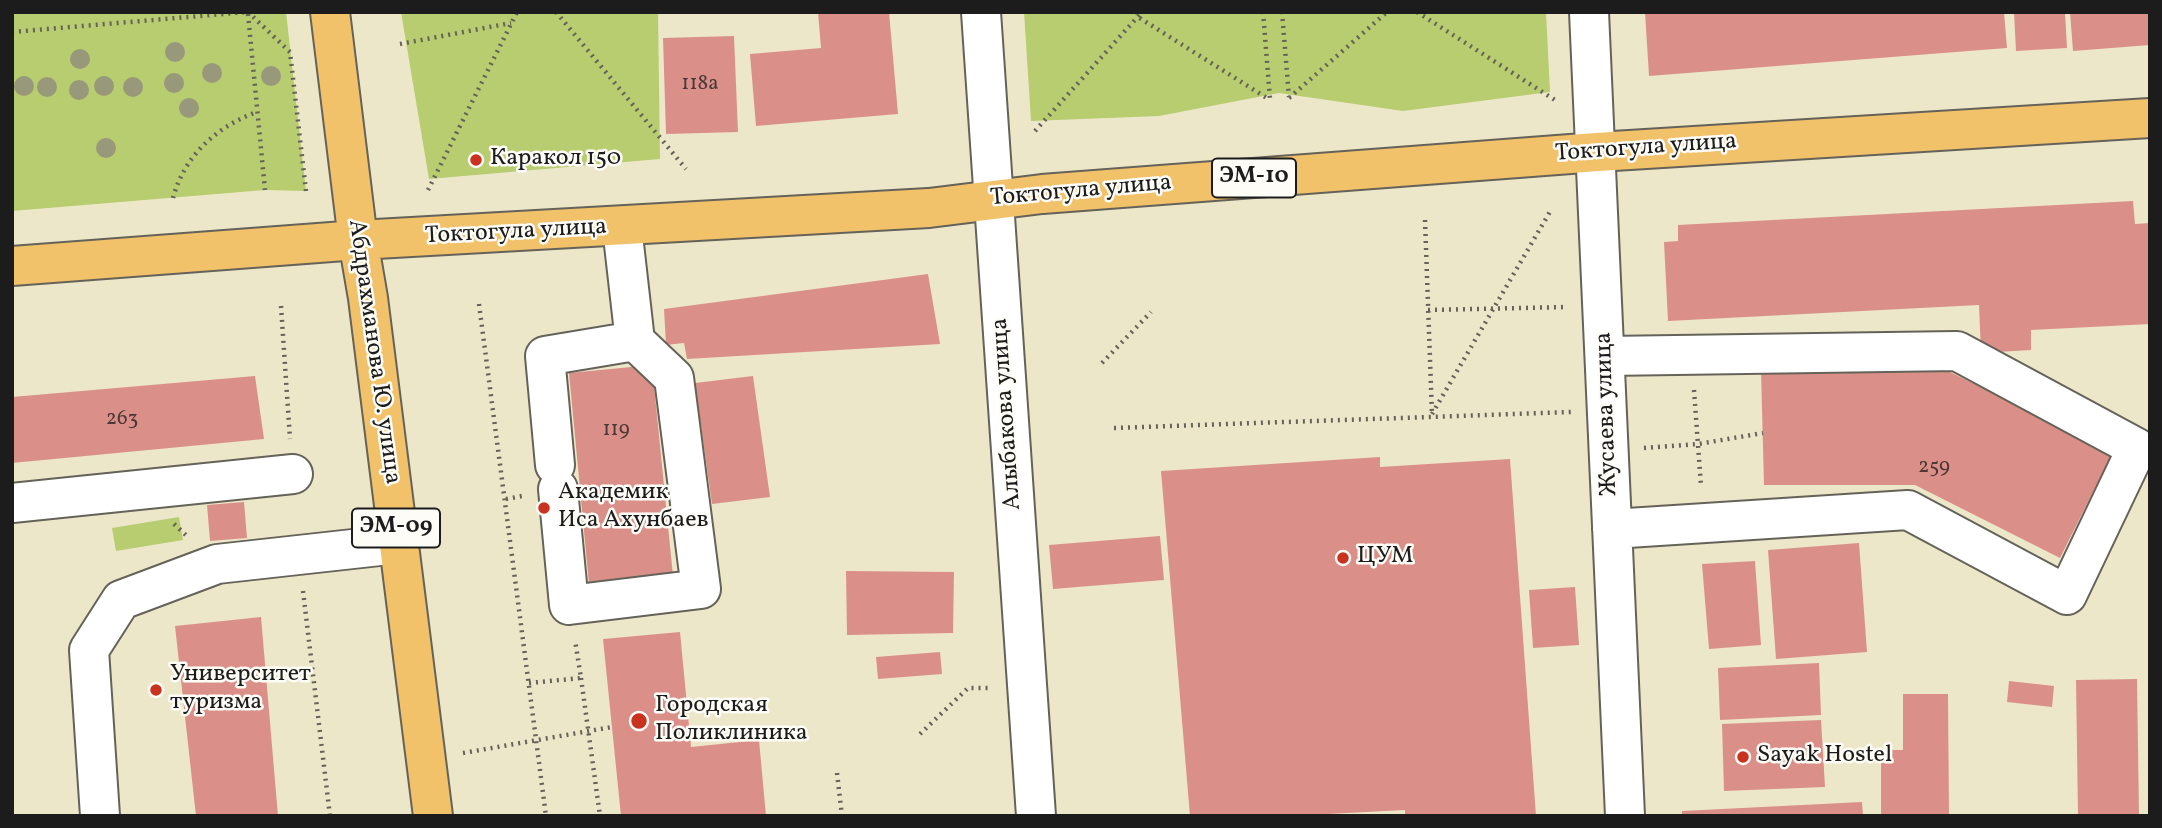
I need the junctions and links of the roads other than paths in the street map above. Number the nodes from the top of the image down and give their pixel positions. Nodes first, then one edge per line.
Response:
1 (330, 12) edge
2 (981, 12) edge
3 (1589, 12) edge
4 (2150, 118) edge
5 (1597, 152) junction
6 (993, 199) junction
7 (622, 227) junction
8 (358, 240) junction
9 (12, 266) edge
10 (635, 341) junction
11 (1606, 356) junction
12 (293, 474) dead end
13 (12, 502) edge
14 (1612, 529) junction
15 (398, 544) junction
16 (100, 816) edge
17 (433, 816) edge
18 (1036, 816) edge
19 (1625, 816) edge

1 - 8 main road, Абдрахманова Ю. улица
2 - 6 street, Алыбакова улица
3 - 5 street, Жусаева улица
4 - 5 main road, Токтогула улица / ЭМ-10
5 - 6 main road, Токтогула улица / ЭМ-10
5 - 11 street, Жусаева улица
6 - 7 main road, Токтогула улица / ЭМ-10
6 - 18 street, Алыбакова улица
7 - 8 main road, Токтогула улица / ЭМ-10
7 - 10 street
8 - 9 main road, Токтогула улица
8 - 15 main road, Абдрахманова Ю. улица / ЭМ-09
10 - 10 street
11 - 14 street, Жусаева улица
11 - 14 street
12 - 13 street
14 - 19 street, Жусаева улица
15 - 16 street
15 - 17 main road, Абдрахманова Ю. улица / ЭМ-09

